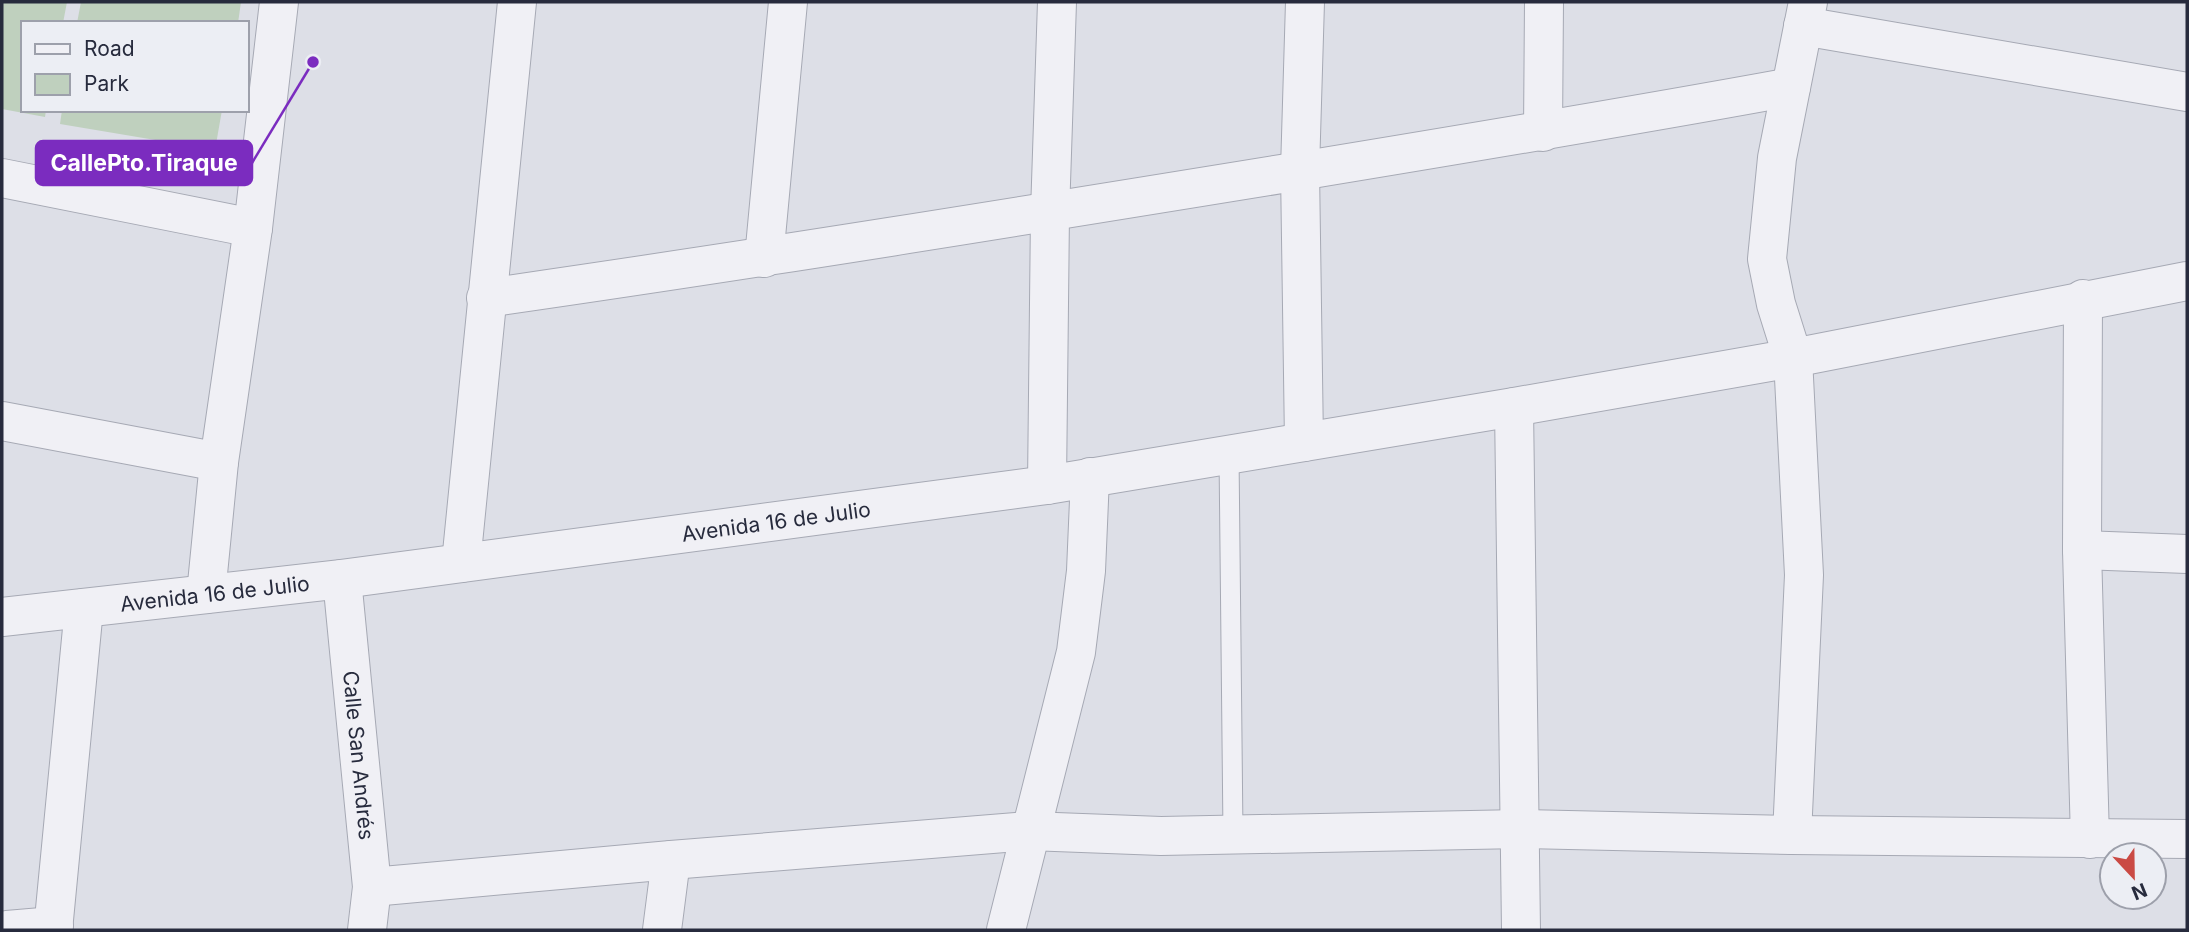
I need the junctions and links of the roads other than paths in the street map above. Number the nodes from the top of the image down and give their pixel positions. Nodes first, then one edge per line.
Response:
1 (279, 2) edge
2 (517, 2) edge
3 (788, 2) edge
4 (1057, 2) edge
5 (1305, 2) edge
6 (1544, 2) edge
7 (1806, 14) edge
8 (1791, 88) junction
9 (2187, 92) edge
10 (1543, 132) junction
11 (1300, 170) junction
12 (2, 178) edge
13 (1050, 212) junction
14 (253, 228) junction
15 (764, 258) junction
16 (2186, 273) edge
17 (486, 298) junction
18 (2083, 299) junction
19 (1793, 358) junction
20 (1514, 407) junction
21 (2, 421) edge
22 (1304, 442) junction
23 (1229, 454) junction
24 (219, 462) junction
25 (1090, 477) junction
26 (1047, 485) junction
27 (2082, 550) junction
28 (2187, 554) edge
29 (461, 563) junction
30 (342, 579) junction
31 (206, 594) junction
32 (83, 608) junction
33 (2, 617) edge
34 (1521, 829) junction
35 (1029, 831) junction
36 (1233, 834) junction
37 (1792, 835) junction
38 (2090, 839) junction
39 (2187, 839) edge
40 (671, 860) junction
41 (372, 887) junction
42 (54, 928) edge
43 (7, 930) edge
44 (367, 930) edge
45 (662, 930) edge
46 (1006, 930) edge
47 (1521, 930) edge

1 - 14 street
2 - 17 street
3 - 15 street
4 - 13 street
5 - 11 street
6 - 10 street
7 - 8 street
7 - 9 street
8 - 10 street
8 - 19 street
10 - 11 street
11 - 13 street
11 - 22 street
12 - 14 street
13 - 15 street
13 - 26 street
14 - 24 street
15 - 17 street
16 - 18 street, Avenida 16 de Julio
17 - 29 street
18 - 19 street, Avenida 16 de Julio
18 - 27 street
19 - 20 street, Avenida 16 de Julio
19 - 37 street
20 - 22 street, Avenida 16 de Julio
20 - 34 street
21 - 24 street
22 - 23 street, Avenida 16 de Julio
23 - 25 street, Avenida 16 de Julio
23 - 36 lane
24 - 31 street
25 - 26 street, Avenida 16 de Julio
25 - 35 street
26 - 29 street, Avenida 16 de Julio
27 - 28 street
27 - 38 street
29 - 30 street, Avenida 16 de Julio
30 - 31 street, Avenida 16 de Julio
30 - 41 street, Calle San Andrés
31 - 32 street, Avenida 16 de Julio
32 - 33 street, Avenida 16 de Julio
32 - 42 street
34 - 36 street
34 - 37 street
34 - 47 street
35 - 36 street
35 - 40 street
35 - 46 street
37 - 38 street
38 - 39 street
40 - 41 street
40 - 45 street
41 - 44 street, Calle San Andrés
42 - 43 street

